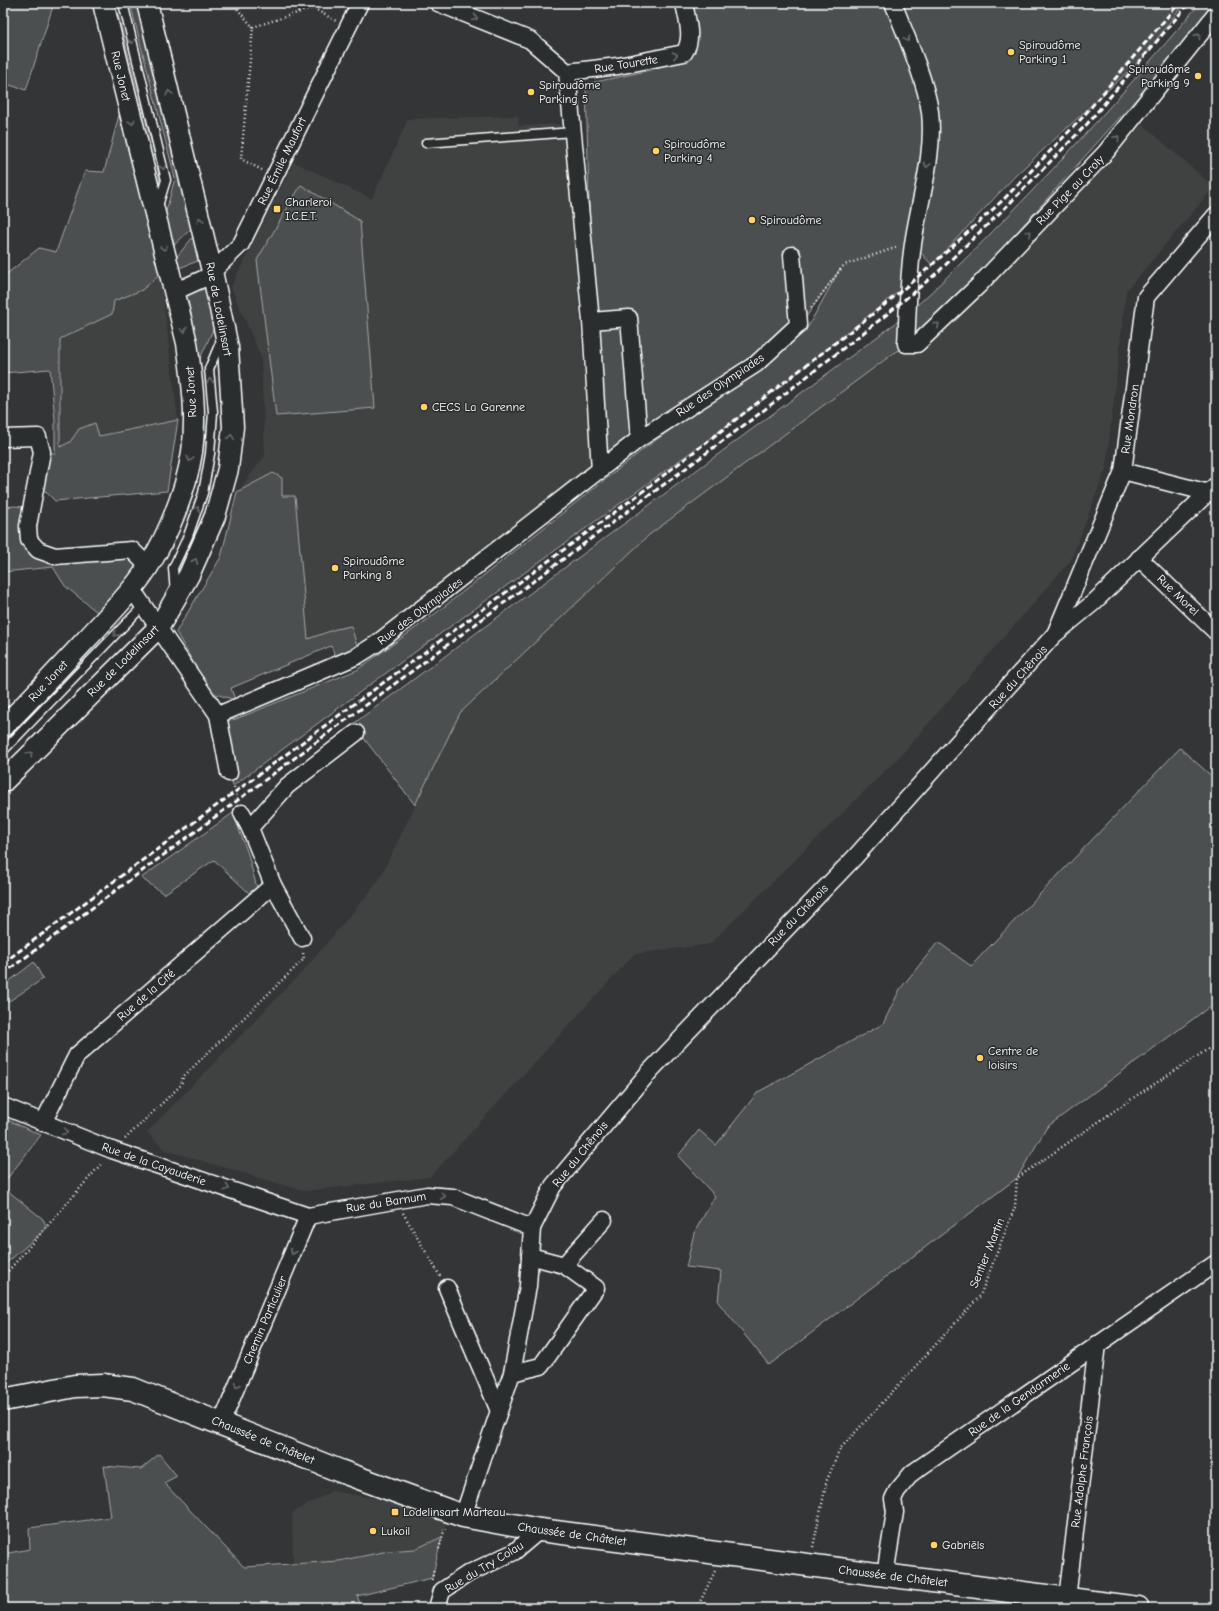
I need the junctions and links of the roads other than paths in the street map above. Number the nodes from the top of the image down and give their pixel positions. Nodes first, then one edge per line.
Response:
1 (103, 3) edge
2 (123, 3) edge
3 (147, 3) edge
4 (360, 3) edge
5 (438, 3) edge
6 (684, 3) edge
7 (893, 3) edge
8 (1216, 14) edge
9 (567, 72) junction
10 (573, 132) junction
11 (426, 143) dead end
12 (1216, 215) edge
13 (155, 217) junction
14 (792, 255) dead end
15 (212, 271) junction
16 (174, 292) junction
17 (591, 321) junction
18 (3, 438) edge
19 (639, 439) junction
20 (600, 470) junction
21 (1122, 471) junction
22 (1212, 489) edge
23 (1139, 558) junction
24 (148, 566) junction
25 (132, 589) junction
26 (143, 606) junction
27 (159, 627) junction
28 (1216, 632) edge
29 (1054, 636) junction
30 (218, 715) junction
31 (3, 727) edge
32 (356, 733) dead end
33 (3, 752) edge
34 (229, 773) road end
35 (3, 782) edge
36 (242, 813) road end
37 (250, 828) junction
38 (273, 885) junction
39 (302, 938) road end
40 (3, 1106) edge
41 (43, 1123) junction
42 (308, 1216) junction
43 (604, 1220) dead end
44 (532, 1228) junction
45 (530, 1256) junction
46 (1216, 1263) edge
47 (564, 1265) junction
48 (448, 1288) road end
49 (1097, 1344) junction
50 (512, 1372) junction
51 (3, 1400) edge
52 (499, 1411) junction
53 (221, 1424) junction
54 (463, 1516) junction
55 (540, 1530) junction
56 (885, 1575) junction
57 (1068, 1599) junction
58 (437, 1608) edge
59 (1138, 1608) edge

1 -> 13 street, Rue Jonet
2 -> 13 lane
15 -> 3 street, Rue de Lodelinsart
4 - 15 street, Rue Émile Maufort
5 -> 9 street
9 -> 6 street, Rue Tourette
7 -> 8 street, Rue Pige au Croly
9 - 10 street
10 - 11 lane
10 - 17 street
12 - 21 street, Rue Mondron
13 -> 16 street, Rue Jonet
14 - 19 street, Rue des Olympiades
15 - 16 street, Rue Émile Maufort
27 -> 15 street, Rue de Lodelinsart
16 -> 24 street, Rue Jonet
17 - 19 street
17 - 20 street
18 - 24 street
19 - 20 street, Rue des Olympiades
20 - 30 street, Rue des Olympiades
21 - 22 street
21 - 29 street, Rue Mondron
22 - 23 street, Rue du Chênois
23 - 28 street, Rue Morel
23 - 29 street, Rue du Chênois
24 - 25 street, Rue Jonet
25 - 26 street
25 - 31 street, Rue Jonet
26 - 27 street
26 -> 33 lane, Rue de Lodelinsart
27 - 30 street
35 -> 27 street, Rue de Lodelinsart
29 - 44 street, Rue du Chênois
30 - 34 street
32 - 37 street
36 - 37 street
37 - 38 street
38 - 39 street
38 - 41 street, Rue de la Cité
40 - 41 street, Rue de la Cayauderie
41 -> 42 street, Rue de la Cayauderie
42 -> 44 street, Rue du Barnum
42 -> 53 street, Chemin Particulier
43 - 47 street
44 - 45 street, Rue du Chênois
45 - 47 street
45 - 50 street, Rue du Chênois
46 - 49 street, Rue de la Gendarmerie
47 - 50 street
48 - 52 street
49 - 56 street, Rue de la Gendarmerie
49 - 57 street, Rue Adolphe François
50 - 52 street, Rue du Chênois
51 - 53 main road, Chaussée de Châtelet
52 - 54 street, Rue du Chênois
53 - 54 main road, Chaussée de Châtelet
54 - 55 main road, Chaussée de Châtelet
55 - 56 main road, Chaussée de Châtelet
55 - 58 street, Rue du Try Colau
56 - 57 main road, Chaussée de Châtelet
57 - 59 main road, Chaussée de Châtelet

